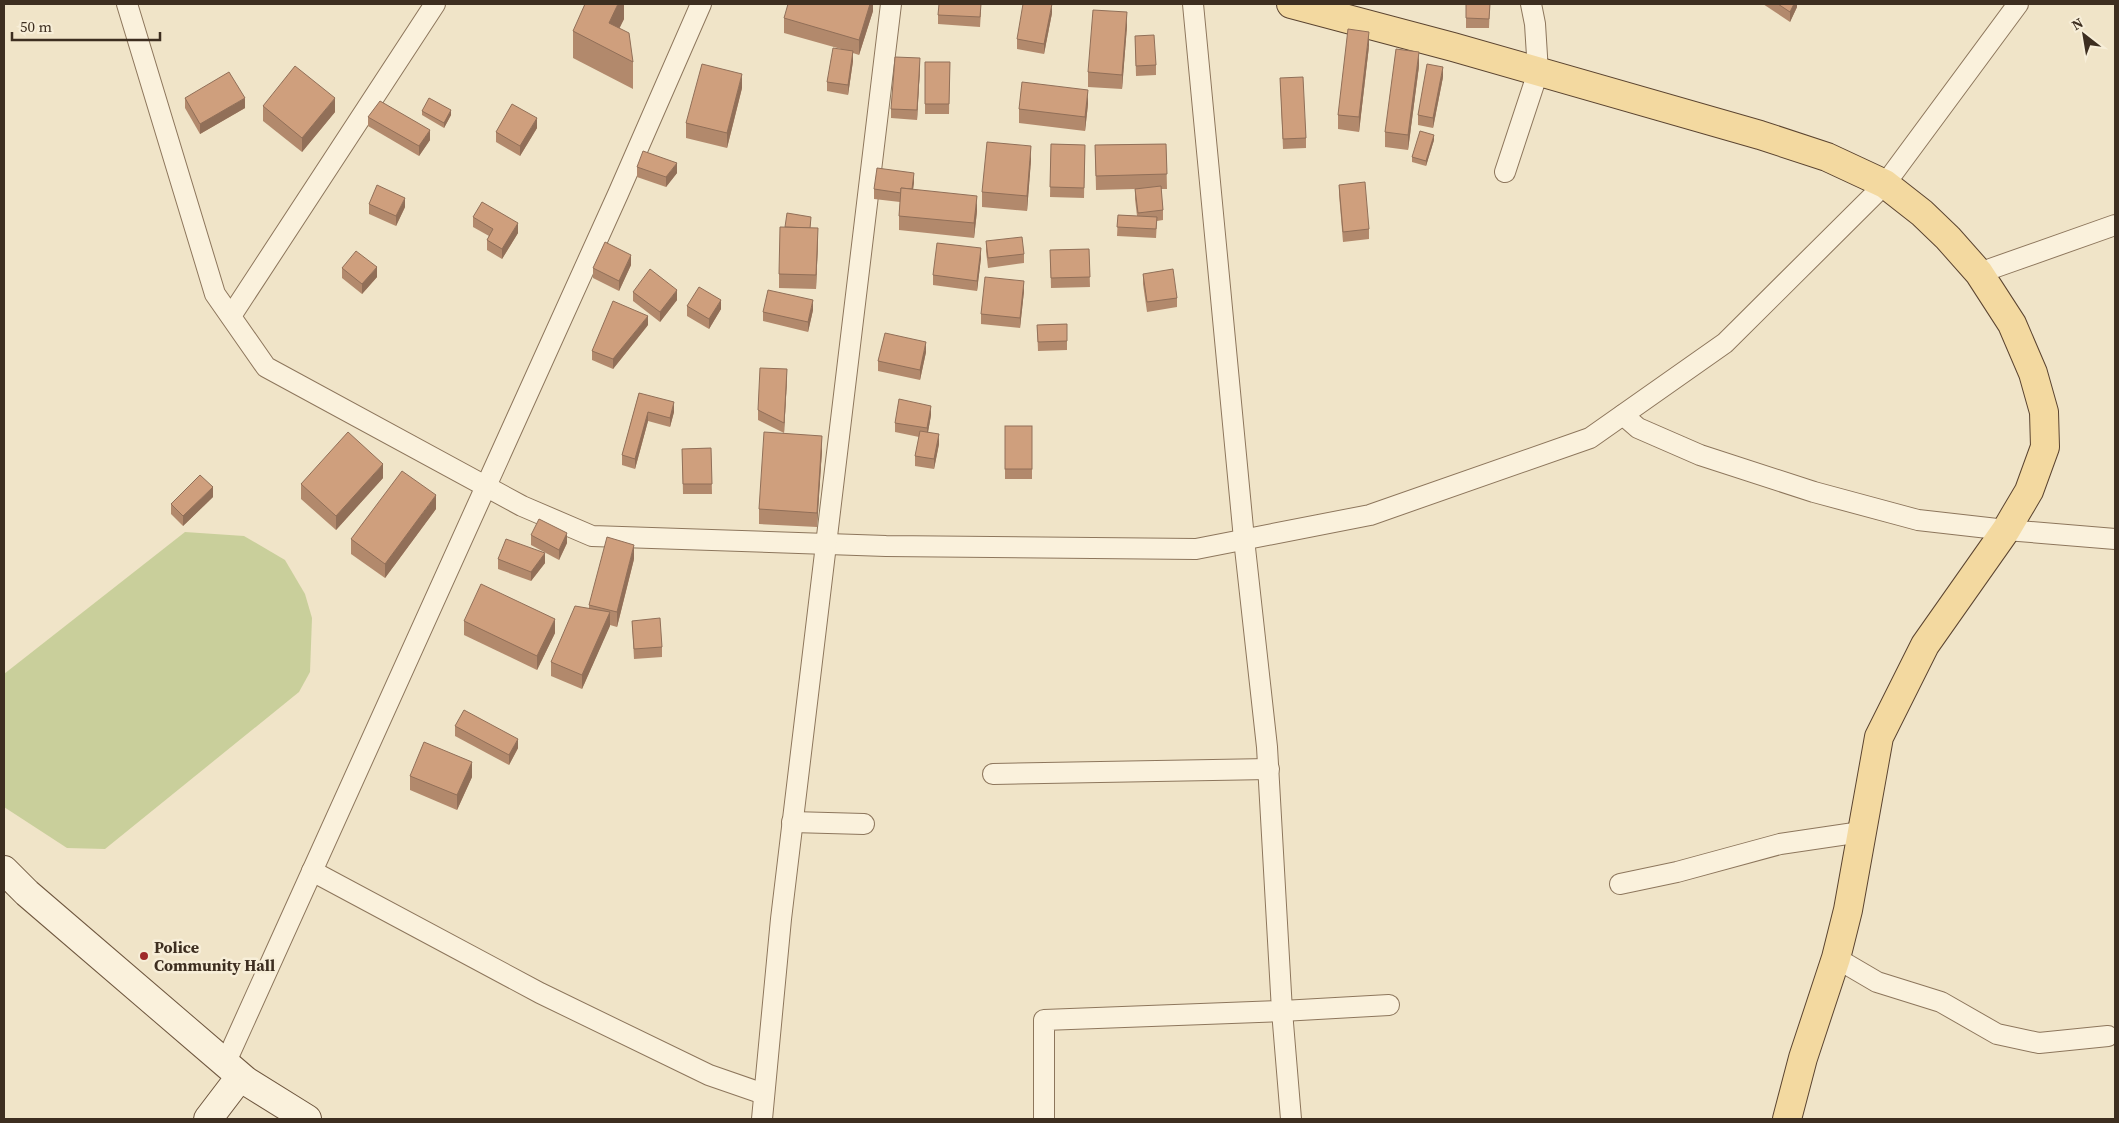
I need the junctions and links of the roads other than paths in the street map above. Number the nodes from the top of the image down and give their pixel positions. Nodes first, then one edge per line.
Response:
1 (127, 4) edge
2 (435, 4) edge
3 (701, 4) edge
4 (891, 4) edge
5 (1193, 4) edge
6 (1291, 4) edge
7 (1531, 4) edge
8 (2018, 4) edge
9 (1538, 72) junction
10 (1505, 172) dead end
11 (1885, 184) junction
12 (2115, 225) edge
13 (1979, 273) junction
14 (231, 316) junction
15 (1624, 415) junction
16 (484, 486) junction
17 (2006, 530) junction
18 (1244, 539) junction
19 (2115, 539) edge
20 (826, 544) junction
21 (1268, 769) junction
22 (993, 774) dead end
23 (792, 822) junction
24 (864, 824) dead end
25 (1861, 832) junction
26 (4, 870) edge
27 (312, 871) junction
28 (1620, 884) dead end
29 (1836, 958) junction
30 (1389, 1005) dead end
31 (1282, 1011) junction
32 (2108, 1036) dead end
33 (233, 1070) junction
34 (764, 1094) junction
35 (208, 1119) edge
36 (307, 1119) edge
37 (762, 1119) edge
38 (1044, 1119) edge
39 (1291, 1119) edge
40 (1787, 1119) edge

1 - 14 street
2 - 14 street
3 - 16 street
4 - 20 street
5 - 18 street
6 - 9 main road
7 - 9 street
8 - 11 street
9 - 10 street
9 - 11 main road
11 - 13 main road
11 - 15 street
12 - 13 street
13 - 17 main road
14 - 16 street
15 - 17 street
15 - 18 street
16 - 20 street
16 - 27 street
17 - 19 street
17 - 25 main road
18 - 20 street
18 - 21 street
20 - 23 street
21 - 22 street
21 - 31 street
23 - 24 street
23 - 34 street
25 - 28 street
25 - 29 main road
26 - 33 street
27 - 33 street
27 - 34 street
29 - 32 street
29 - 40 main road
30 - 31 street
31 - 38 street
31 - 39 street
33 - 35 street
33 - 36 street
34 - 37 street

